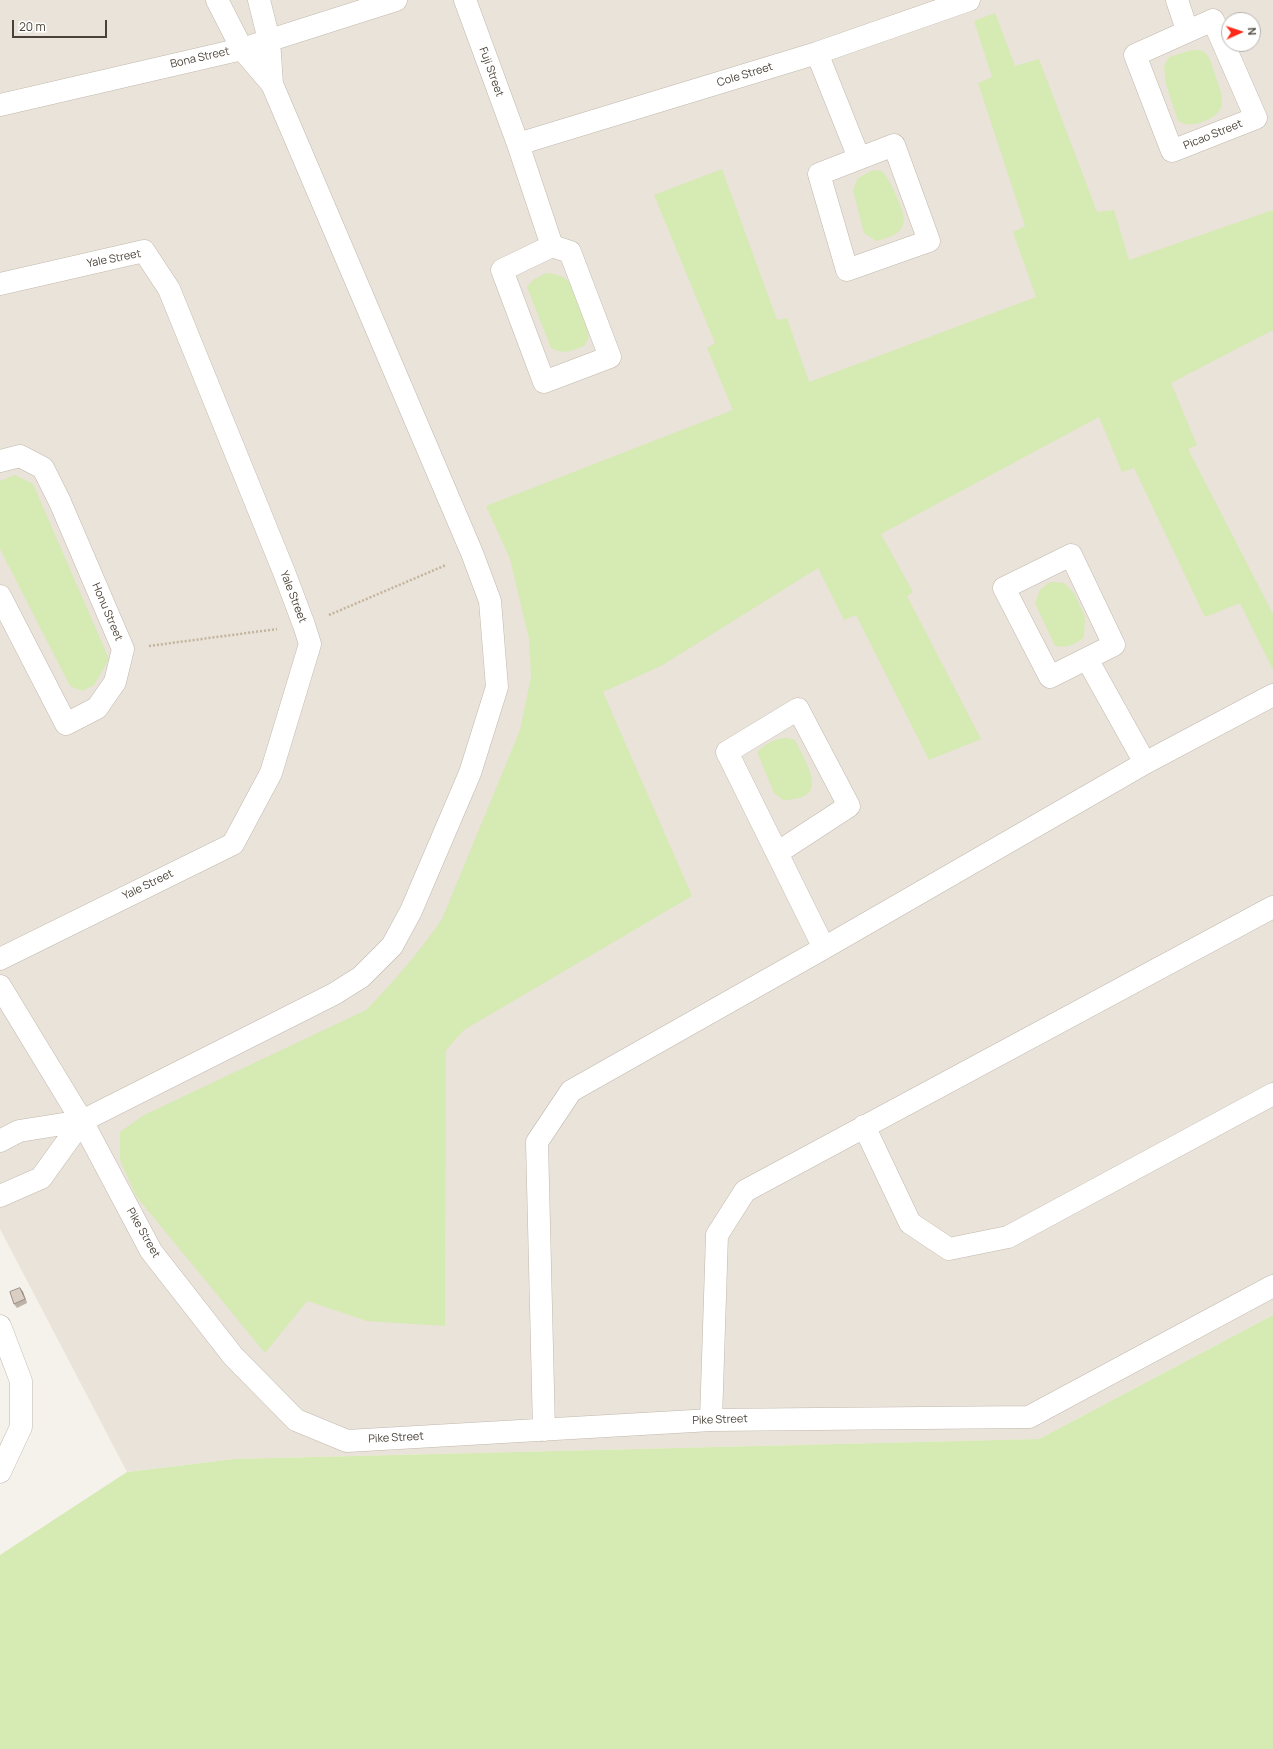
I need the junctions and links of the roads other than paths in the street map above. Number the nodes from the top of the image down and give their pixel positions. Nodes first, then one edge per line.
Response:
1 (217, 0) edge
2 (259, 0) edge
3 (396, 0) edge
4 (465, 0) edge
5 (969, 0) edge
6 (1177, 0) edge
7 (1187, 30) junction
8 (269, 40) junction
9 (242, 48) junction
10 (817, 53) junction
11 (272, 84) junction
12 (0, 105) edge
13 (518, 144) junction
14 (859, 158) junction
15 (552, 246) junction
16 (0, 284) edge
17 (0, 461) edge
18 (1, 601) edge
19 (1087, 659) junction
20 (1273, 695) edge
21 (1145, 763) junction
22 (777, 853) junction
23 (1273, 907) edge
24 (824, 948) junction
25 (0, 959) edge
26 (0, 986) edge
27 (1273, 1094) edge
28 (82, 1121) junction
29 (864, 1126) junction
30 (0, 1141) edge
31 (0, 1196) edge
32 (1273, 1286) edge
33 (0, 1326) edge
34 (711, 1420) junction
35 (544, 1430) junction
36 (0, 1472) edge

1 - 9 street
2 - 8 street
3 - 8 street, Bona Street
4 - 13 street, Fuji Street
5 - 10 street, Cole Street
6 - 7 street
7 - 7 street, Picao Street
8 - 9 street, Bona Street
8 - 11 street
9 - 11 street
9 - 12 street, Bona Street
10 - 13 street, Cole Street
10 - 14 street
11 - 28 street
13 - 15 street, Fuji Street
14 - 14 street
15 - 15 street
16 - 25 street, Yale Street
17 - 18 street, Honu Street
19 - 19 street
19 - 21 street
20 - 21 street
21 - 24 street
22 - 22 street
22 - 24 street
23 - 29 street
24 - 35 street
26 - 28 street, Pike Street
27 - 29 street
28 - 30 street
28 - 31 street
28 - 35 street, Pike Street
29 - 34 street
32 - 34 street, Pike Street
33 - 36 street
34 - 35 street, Pike Street

